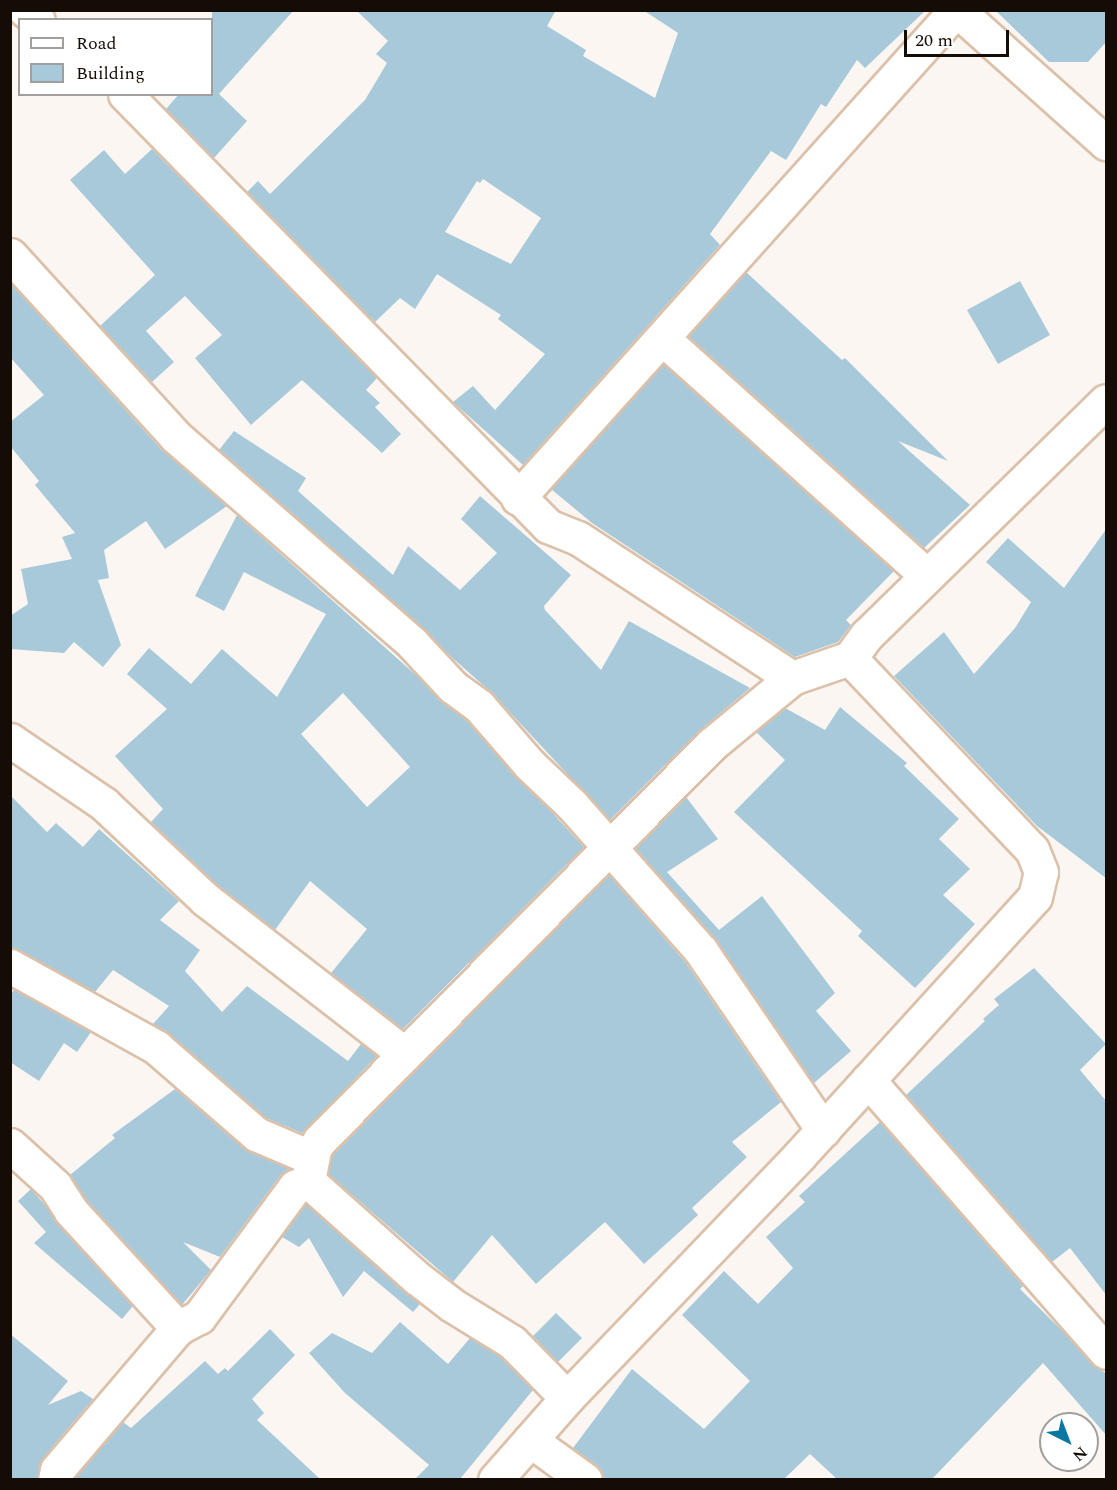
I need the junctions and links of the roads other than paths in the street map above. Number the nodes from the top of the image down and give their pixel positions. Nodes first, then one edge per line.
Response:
1 (957, 10) edge
2 (127, 96) edge
3 (1107, 143) edge
4 (10, 255) edge
5 (662, 338) junction
6 (1107, 401) edge
7 (518, 498) junction
8 (927, 576) junction
9 (850, 658) junction
10 (792, 678) junction
11 (10, 740) edge
12 (611, 848) junction
13 (10, 966) edge
14 (405, 1054) junction
15 (868, 1080) junction
16 (823, 1130) junction
17 (10, 1145) edge
18 (310, 1169) junction
19 (178, 1328) junction
20 (1107, 1352) edge
21 (567, 1398) junction
22 (530, 1440) junction
23 (55, 1479) edge
24 (495, 1479) edge
25 (585, 1479) edge

1 - 3 street
1 - 5 street
2 - 7 street
4 - 12 street
5 - 7 street
5 - 8 street
6 - 8 street
7 - 10 street
8 - 9 street
9 - 10 street
9 - 15 street
10 - 12 street
11 - 14 street
12 - 14 street
12 - 16 street
13 - 18 street
14 - 18 street
15 - 16 street
15 - 20 street
16 - 21 street
17 - 19 street
18 - 19 street
18 - 21 street
19 - 23 street
21 - 22 street
22 - 24 street
22 - 25 street

